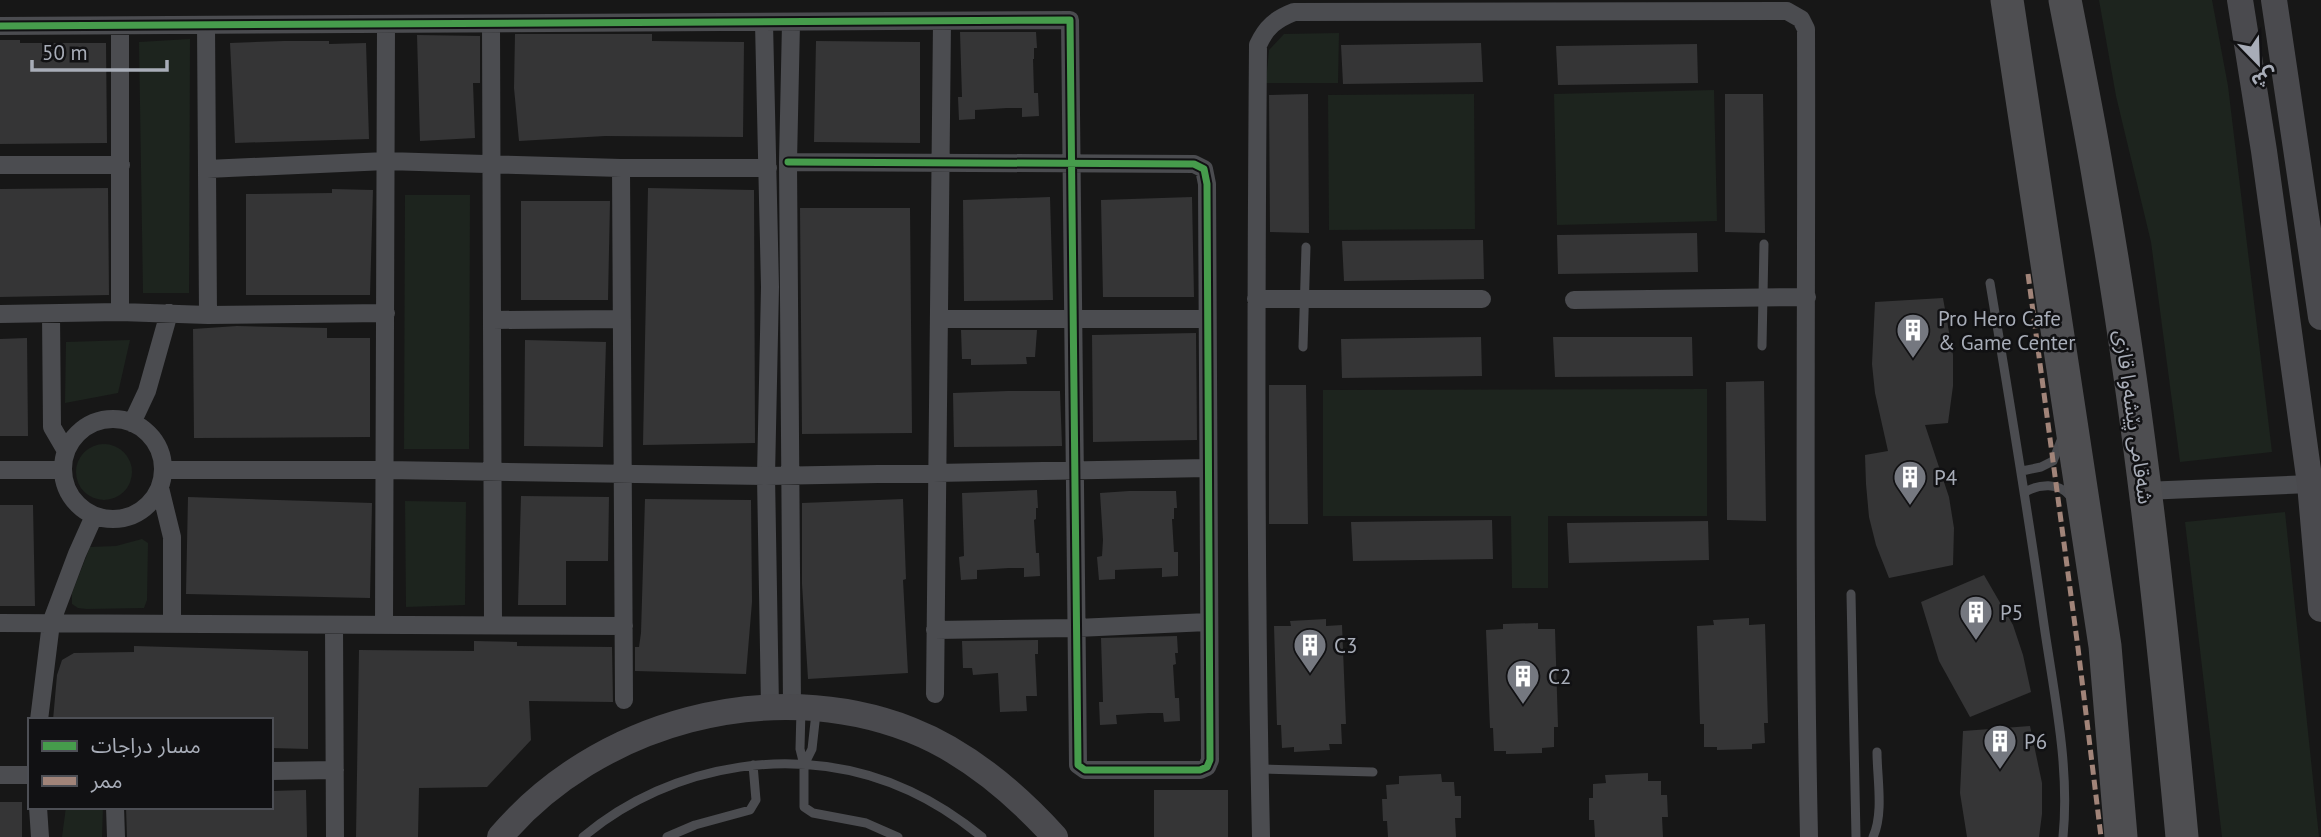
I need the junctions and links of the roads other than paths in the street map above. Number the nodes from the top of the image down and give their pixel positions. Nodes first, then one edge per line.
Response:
1 (2007, 0) edge
2 (2065, 0) edge
3 (2240, 0) edge
4 (2274, 0) edge
5 (1532, 6) edge
6 (942, 22) junction
7 (764, 23) junction
8 (791, 23) junction
9 (491, 24) junction
10 (386, 25) junction
11 (0, 26) edge
12 (121, 26) junction
13 (205, 26) junction
14 (2284, 63) junction
15 (2252, 73) junction
16 (386, 161) junction
17 (788, 163) junction
18 (940, 163) junction
19 (1073, 163) junction
20 (492, 164) junction
21 (0, 165) edge
22 (121, 165) junction
23 (621, 167) junction
24 (768, 167) junction
25 (207, 169) junction
26 (1763, 244) dead end
27 (1306, 247) dead end
28 (2318, 274) edge
29 (1990, 283) dead end
30 (1762, 297) junction
31 (1807, 297) junction
32 (1256, 299) junction
33 (1305, 299) junction
34 (1482, 299) dead end
35 (1574, 300) dead end
36 (120, 312) junction
37 (169, 313) junction
38 (386, 313) junction
39 (0, 314) edge
40 (51, 314) junction
41 (208, 316) junction
42 (2321, 317) edge
43 (622, 319) junction
44 (939, 319) junction
45 (1074, 319) junction
46 (1206, 319) junction
47 (493, 320) junction
48 (1762, 346) dead end
49 (1303, 347) dead end
50 (2068, 399) junction
51 (132, 423) junction
52 (66, 451) junction
53 (1208, 468) junction
54 (0, 470) edge
55 (63, 470) junction
56 (164, 470) junction
57 (386, 470) junction
58 (1075, 470) junction
59 (2022, 471) junction
60 (493, 472) junction
61 (937, 473) junction
62 (623, 474) junction
63 (789, 475) junction
64 (766, 476) junction
65 (2310, 484) junction
66 (160, 488) junction
67 (2144, 491) junction
68 (2025, 492) junction
69 (94, 516) junction
70 (2087, 525) junction
71 (1851, 594) dead end
72 (2321, 609) edge
73 (1208, 622) junction
74 (0, 623) edge
75 (51, 624) junction
76 (172, 624) junction
77 (334, 625) junction
78 (384, 625) junction
79 (493, 625) junction
80 (624, 626) junction
81 (1077, 628) junction
82 (935, 630) junction
83 (769, 651) junction
84 (791, 652) junction
85 (934, 694) dead end
86 (624, 701) dead end
87 (795, 708) junction
88 (39, 718) edge
89 (1877, 752) dead end
90 (753, 765) junction
91 (804, 765) junction
92 (1260, 769) junction
93 (335, 770) junction
94 (273, 771) edge
95 (1373, 772) dead end
96 (0, 775) edge
97 (28, 775) edge
98 (38, 809) edge
99 (115, 809) edge
100 (40, 837) edge
101 (116, 837) edge
102 (335, 837) edge
103 (500, 837) edge
104 (583, 837) edge
105 (667, 837) edge
106 (898, 837) edge
107 (982, 837) edge
108 (1055, 837) edge
109 (1261, 837) edge
110 (1809, 837) edge
111 (1856, 837) edge
112 (1873, 837) edge
113 (2063, 837) edge
114 (2121, 837) edge
115 (2182, 837) edge

1 - 50 highway
2 - 67 highway, شەقامی پێشەوا قازی
3 - 15 street
4 - 14 street
5 - 31 street
5 - 32 street
6 - 8 street
6 - 18 street
6 - 19 street
7 - 8 street
7 - 9 street
7 - 24 street
8 - 17 street
9 - 10 street
9 - 20 street
10 - 13 street
10 - 16 street
11 - 12 street
12 - 13 street
12 - 22 street
13 - 25 street
14 - 15 street
14 - 28 street
15 - 65 street
16 - 20 street
16 - 25 street
16 - 38 street
17 - 18 street
17 - 63 street
18 - 19 street
18 - 44 street
19 - 45 street
19 - 46 street
20 - 23 street
20 - 47 street
21 - 22 street
22 - 36 street
23 - 24 street
23 - 43 street
24 - 64 street
25 - 41 street
26 - 30 lane
27 - 33 lane
28 - 42 street
29 - 59 lane
30 - 31 street
30 - 35 street
30 - 48 lane
31 - 110 street
32 - 33 street
32 - 92 street
33 - 34 street
33 - 49 lane
36 - 37 street
36 - 40 street
37 - 41 street
37 - 51 street
38 - 41 street
38 - 57 street
39 - 40 street
40 - 52 street
43 - 47 street
43 - 62 street
44 - 45 street
44 - 61 street
45 - 46 street
45 - 58 street
46 - 53 street
47 - 60 street
50 - 59 lane
50 - 70 highway
51 - 52 street
51 - 56 street
52 - 55 street
53 - 58 street
53 - 73 street
54 - 55 street
55 - 69 street
56 - 57 street
56 - 66 street
57 - 60 street
57 - 78 street
58 - 61 street
58 - 81 street
59 - 68 lane
60 - 62 street
60 - 79 street
61 - 63 street
61 - 82 street
62 - 64 street
62 - 80 street
63 - 64 street
63 - 84 street
64 - 83 street
65 - 67 street
65 - 72 street
66 - 69 street
66 - 76 street
67 - 115 highway, شەقامی پێشەوا قازی
68 - 70 lane
68 - 113 lane
69 - 75 street
70 - 114 highway
71 - 111 lane
73 - 81 street
73 - 81 street
74 - 75 street
75 - 76 street
75 - 88 street
76 - 77 street
77 - 78 street
77 - 93 street
78 - 79 street
79 - 80 street
80 - 86 street
81 - 82 street
82 - 85 street
83 - 84 street
83 - 87 street
84 - 87 street
87 - 91 lane
87 - 91 lane
87 - 103 street
87 - 108 street
89 - 112 lane
90 - 91 lane
90 - 104 lane
90 - 105 lane
91 - 106 lane
91 - 107 lane
92 - 95 lane
92 - 109 street
93 - 94 street
93 - 102 street
96 - 97 street
98 - 100 street
99 - 101 street

